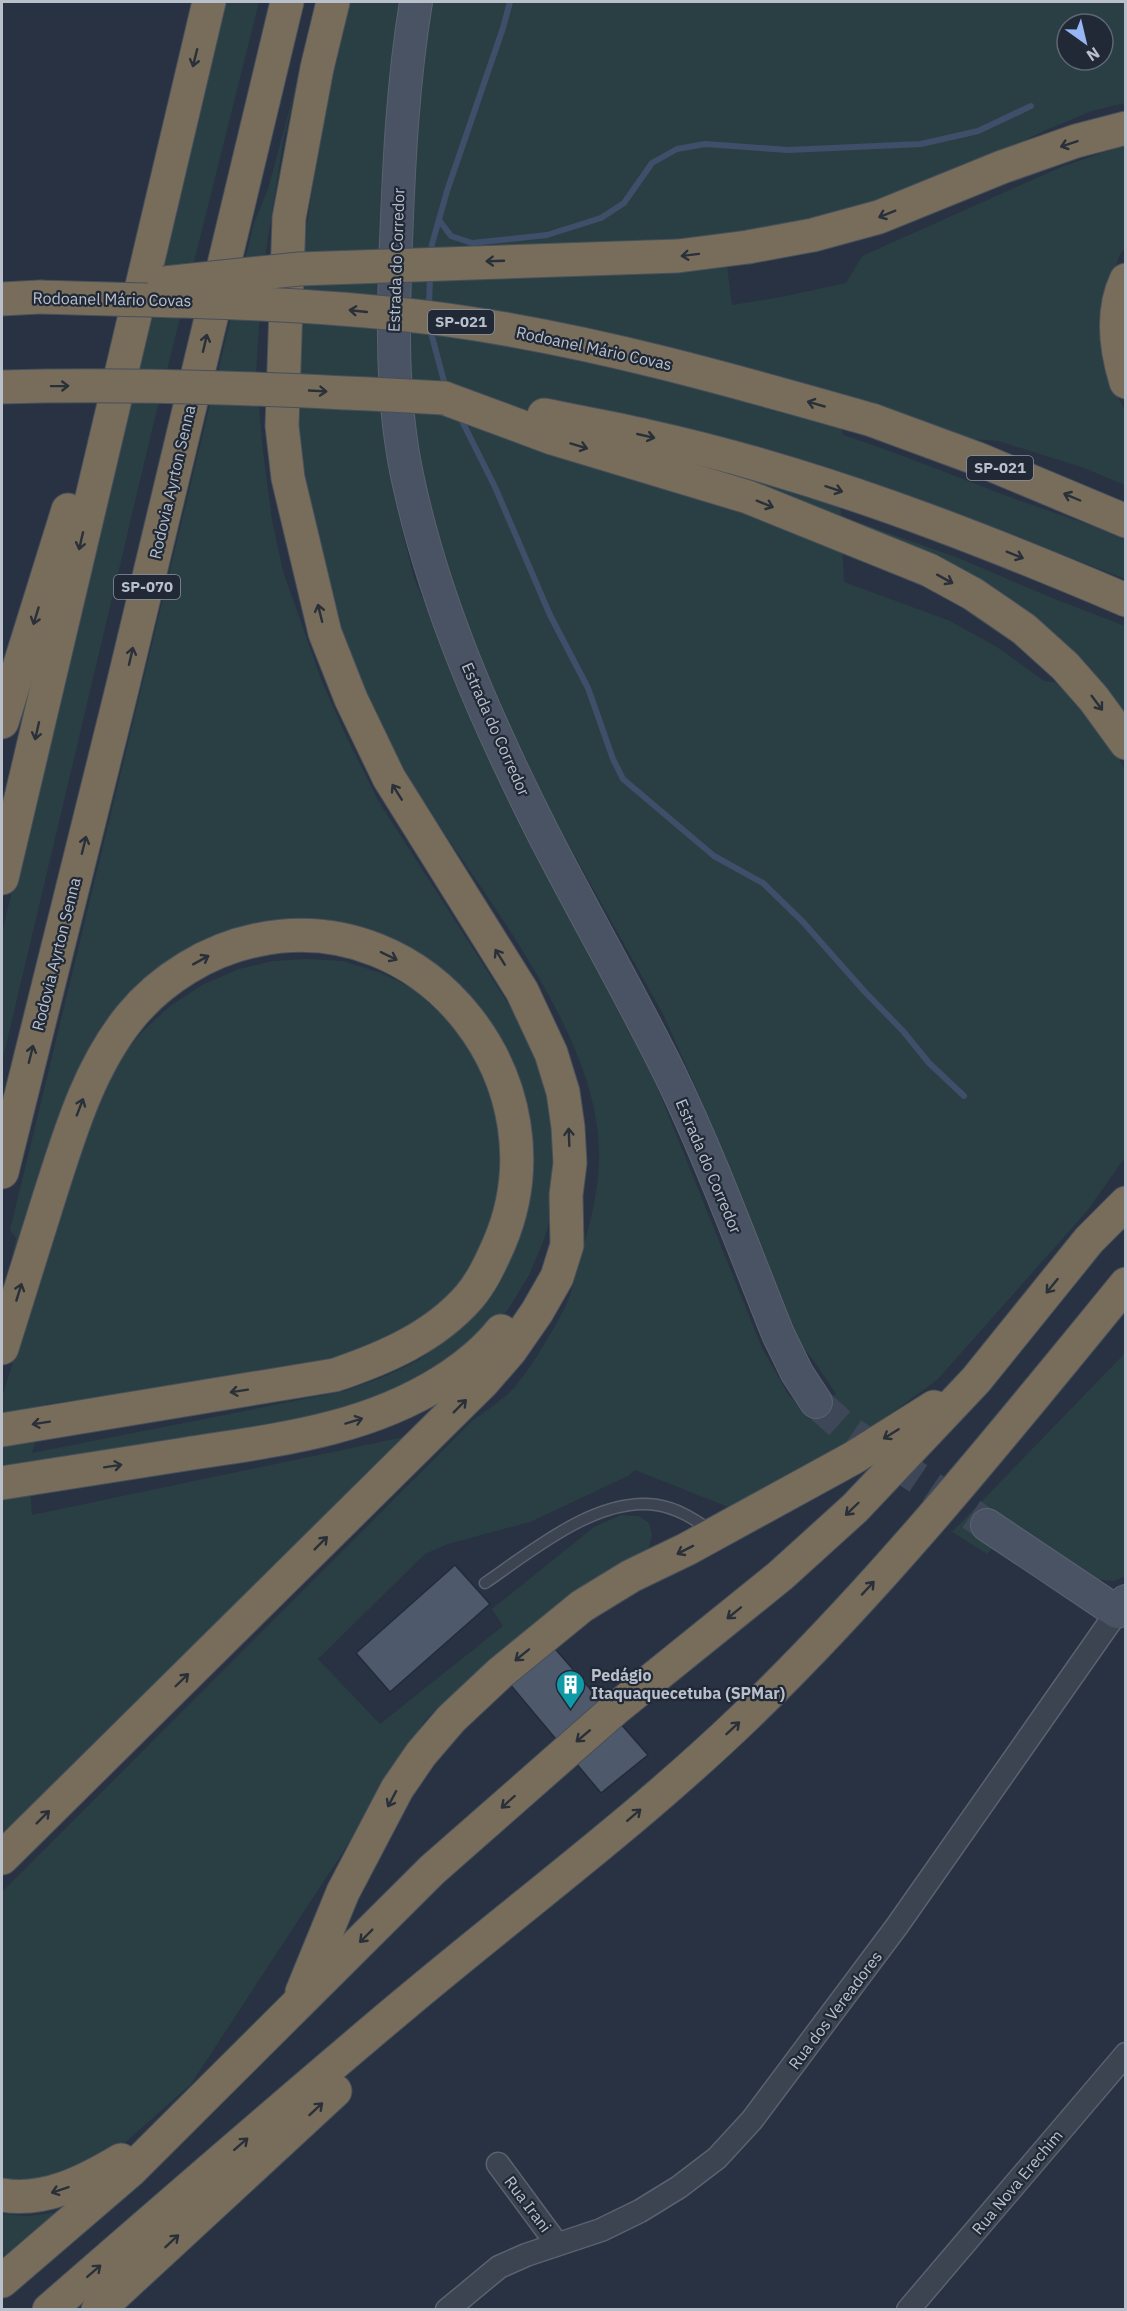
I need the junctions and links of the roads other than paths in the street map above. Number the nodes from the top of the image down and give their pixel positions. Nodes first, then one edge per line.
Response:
1 (209, 2) edge
2 (287, 2) edge
3 (333, 2) edge
4 (416, 2) edge
5 (1125, 128) edge
6 (156, 218) junction
7 (1125, 280) edge
8 (40, 297) junction
9 (2, 298) edge
10 (1125, 382) edge
11 (2, 387) edge
12 (444, 398) junction
13 (1125, 521) edge
14 (1125, 600) edge
15 (2, 722) edge
16 (1125, 743) edge
17 (2, 878) edge
18 (2, 1172) edge
19 (1125, 1179) edge
20 (566, 1195) junction
21 (1125, 1203) edge
22 (1089, 1240) junction
23 (1125, 1284) edge
24 (1125, 1321) edge
25 (2, 1348) edge
26 (976, 1380) junction
27 (816, 1402) tunnel mouth
28 (2, 1430) edge
29 (2, 1483) edge
30 (936, 1515) junction
31 (987, 1525) tunnel mouth
32 (716, 1533) junction
33 (485, 1583) dead end
34 (1121, 1606) edge
35 (590, 1853) junction
36 (2, 1858) edge
37 (295, 2008) junction
38 (1125, 2055) edge
39 (227, 2074) junction
40 (498, 2164) dead end
41 (2, 2195) edge
42 (557, 2244) junction
43 (2, 2281) edge
44 (49, 2310) edge
45 (98, 2310) edge
46 (447, 2310) edge
47 (908, 2310) edge

1 -> 6 highway
18 -> 2 highway, Rodovia Ayrton Senna / SP-070
20 -> 3 highway
4 - 27 street, Estrada do Corredor
5 -> 8 highway, bridge
6 -> 15 highway
6 -> 17 highway
7 - 10 highway
8 - 9 highway, Rodoanel Mário Covas / SP-021
13 -> 8 highway, Rodoanel Mário Covas / SP-021, bridge
11 -> 12 highway, bridge
12 -> 14 highway
12 -> 16 highway
19 - 22 highway
29 -> 20 highway
36 -> 20 highway
21 - 22 highway
22 -> 26 highway
23 - 30 highway
24 - 30 highway
25 -> 28 highway
26 -> 32 highway
26 -> 37 highway
35 -> 30 highway
31 - 34 street
32 - 33 lane
32 -> 37 highway
34 - 42 street, Rua dos Vereadores
44 -> 35 highway
45 -> 35 highway
37 - 39 highway
38 - 47 street, Rua Nova Erechim
39 -> 41 highway
39 - 43 highway
40 - 42 street, Rua Irani
42 - 46 street, Rua dos Vereadores

